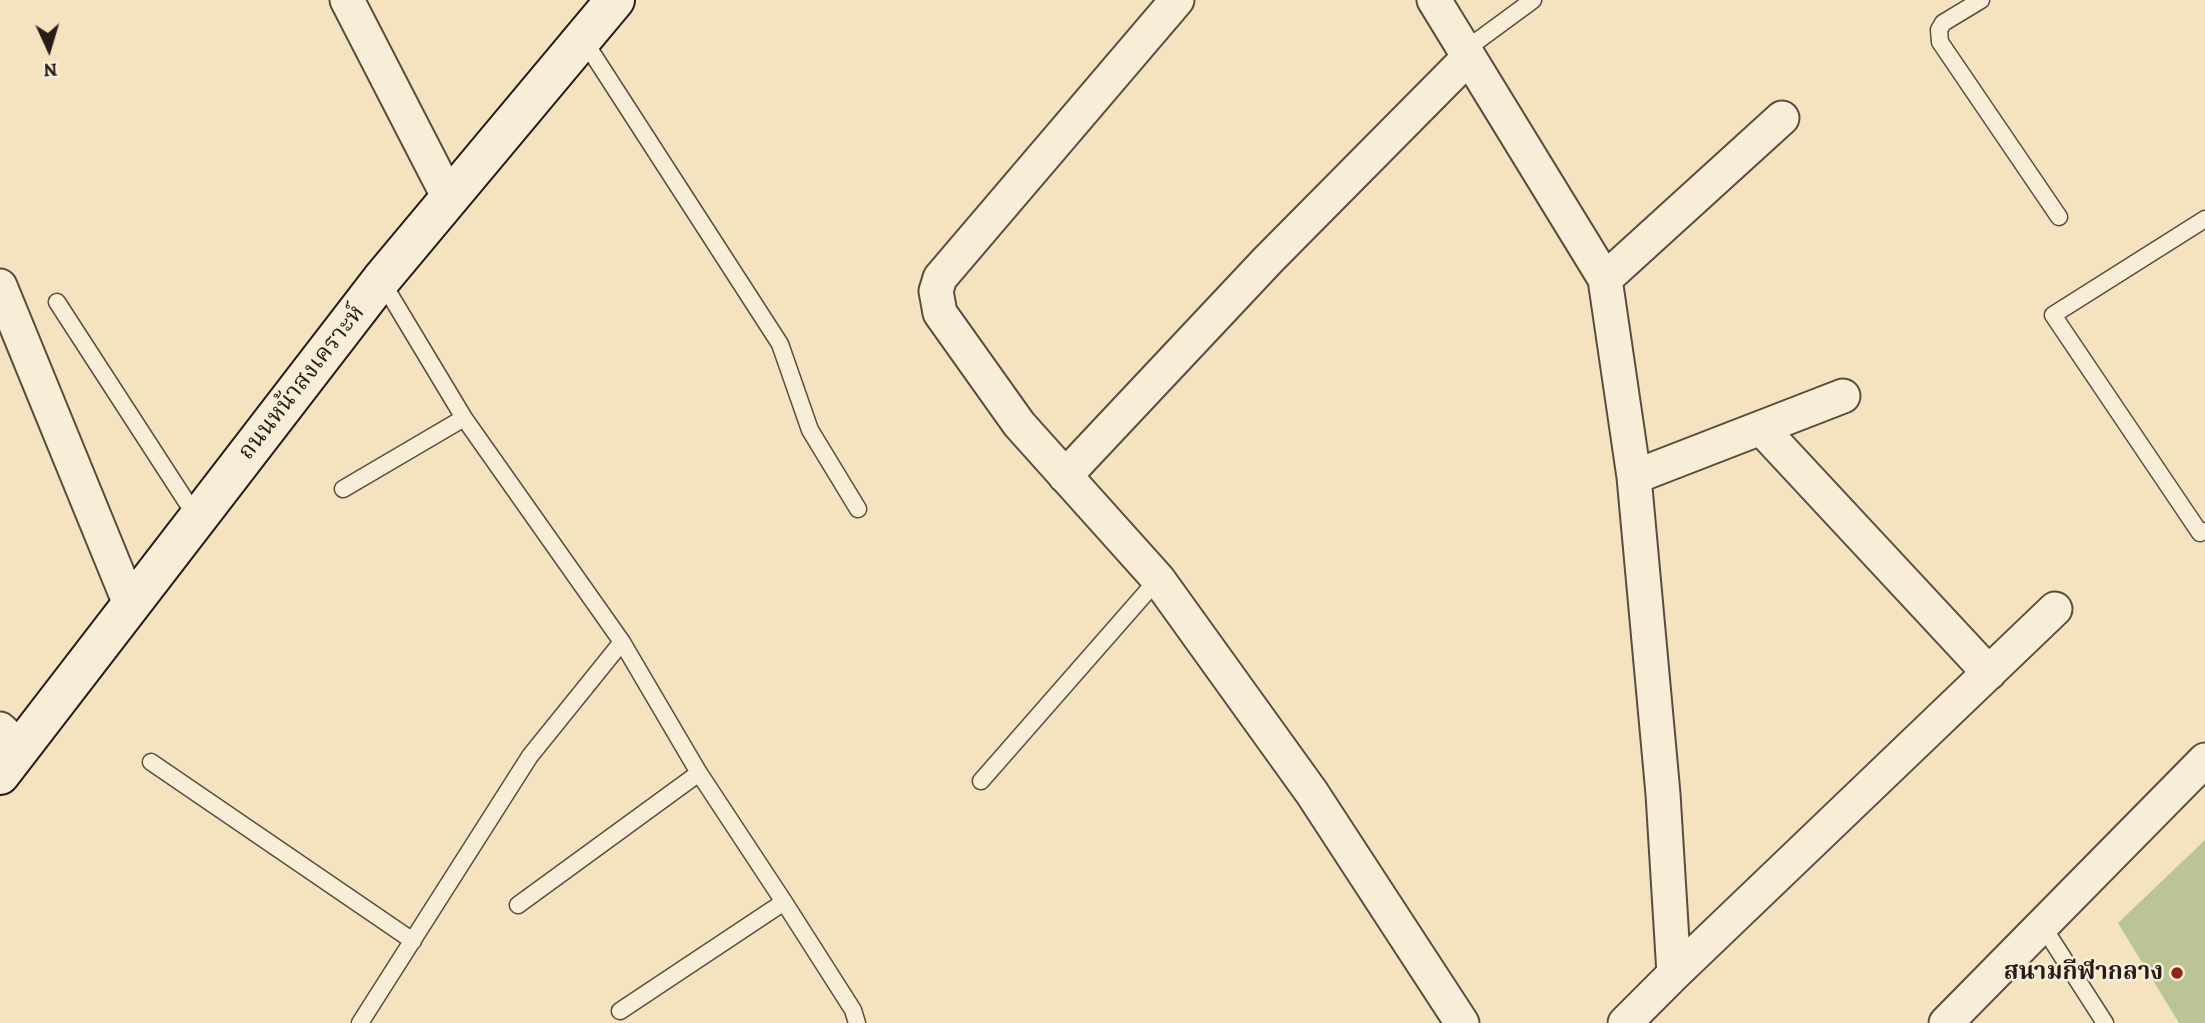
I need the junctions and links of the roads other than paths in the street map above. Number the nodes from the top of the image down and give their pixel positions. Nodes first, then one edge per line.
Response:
1 (347, 0) edge
2 (1434, 0) edge
3 (1533, 0) edge
4 (1981, 0) edge
5 (1162, 6) edge
6 (599, 13) edge
7 (1467, 53) junction
8 (1782, 118) dead end
9 (449, 198) junction
10 (2059, 217) dead end
11 (2205, 219) edge
12 (1605, 279) junction
13 (381, 280) junction
14 (0, 286) edge
15 (57, 303) dead end
16 (1843, 396) dead end
17 (464, 418) junction
18 (1760, 428) junction
19 (1065, 476) junction
20 (1634, 477) junction
21 (343, 489) dead end
22 (858, 509) dead end
23 (197, 518) junction
24 (2205, 531) edge
25 (1158, 579) junction
26 (130, 604) junction
27 (2055, 609) dead end
28 (622, 642) junction
29 (1989, 673) junction
30 (7, 750) edge
31 (2205, 760) edge
32 (151, 762) dead end
33 (699, 773) junction
34 (981, 781) dead end
35 (784, 902) junction
36 (518, 905) dead end
37 (2042, 925) junction
38 (413, 941) junction
39 (1674, 974) junction
40 (620, 1011) dead end
41 (360, 1023) edge
42 (857, 1023) edge
43 (1462, 1023) edge
44 (1625, 1023) edge
45 (1946, 1023) edge
46 (2105, 1023) edge

1 - 9 street
2 - 7 street
3 - 7 lane
4 - 10 lane
5 - 19 street
6 - 9 main road, ถนนหน้าสงเคราะห์
6 - 22 lane
7 - 12 street
7 - 19 street
8 - 12 street
9 - 13 main road, ถนนหน้าสงเคราะห์
11 - 24 lane
12 - 20 street
13 - 17 lane
13 - 23 main road, ถนนหน้าสงเคราะห์
14 - 26 street
15 - 23 lane
16 - 18 street
17 - 21 lane
17 - 28 lane
18 - 20 street
18 - 29 street
19 - 25 street
20 - 39 street
23 - 26 main road, ถนนหน้าสงเคราะห์
25 - 34 lane
25 - 43 street
26 - 30 main road, ถนนหน้าสงเคราะห์
27 - 29 street
28 - 33 lane
28 - 38 lane
29 - 39 street
31 - 37 street
32 - 38 lane
33 - 35 lane
33 - 36 lane
35 - 40 lane
35 - 42 lane
37 - 45 street
37 - 46 lane
38 - 41 lane
39 - 44 street

